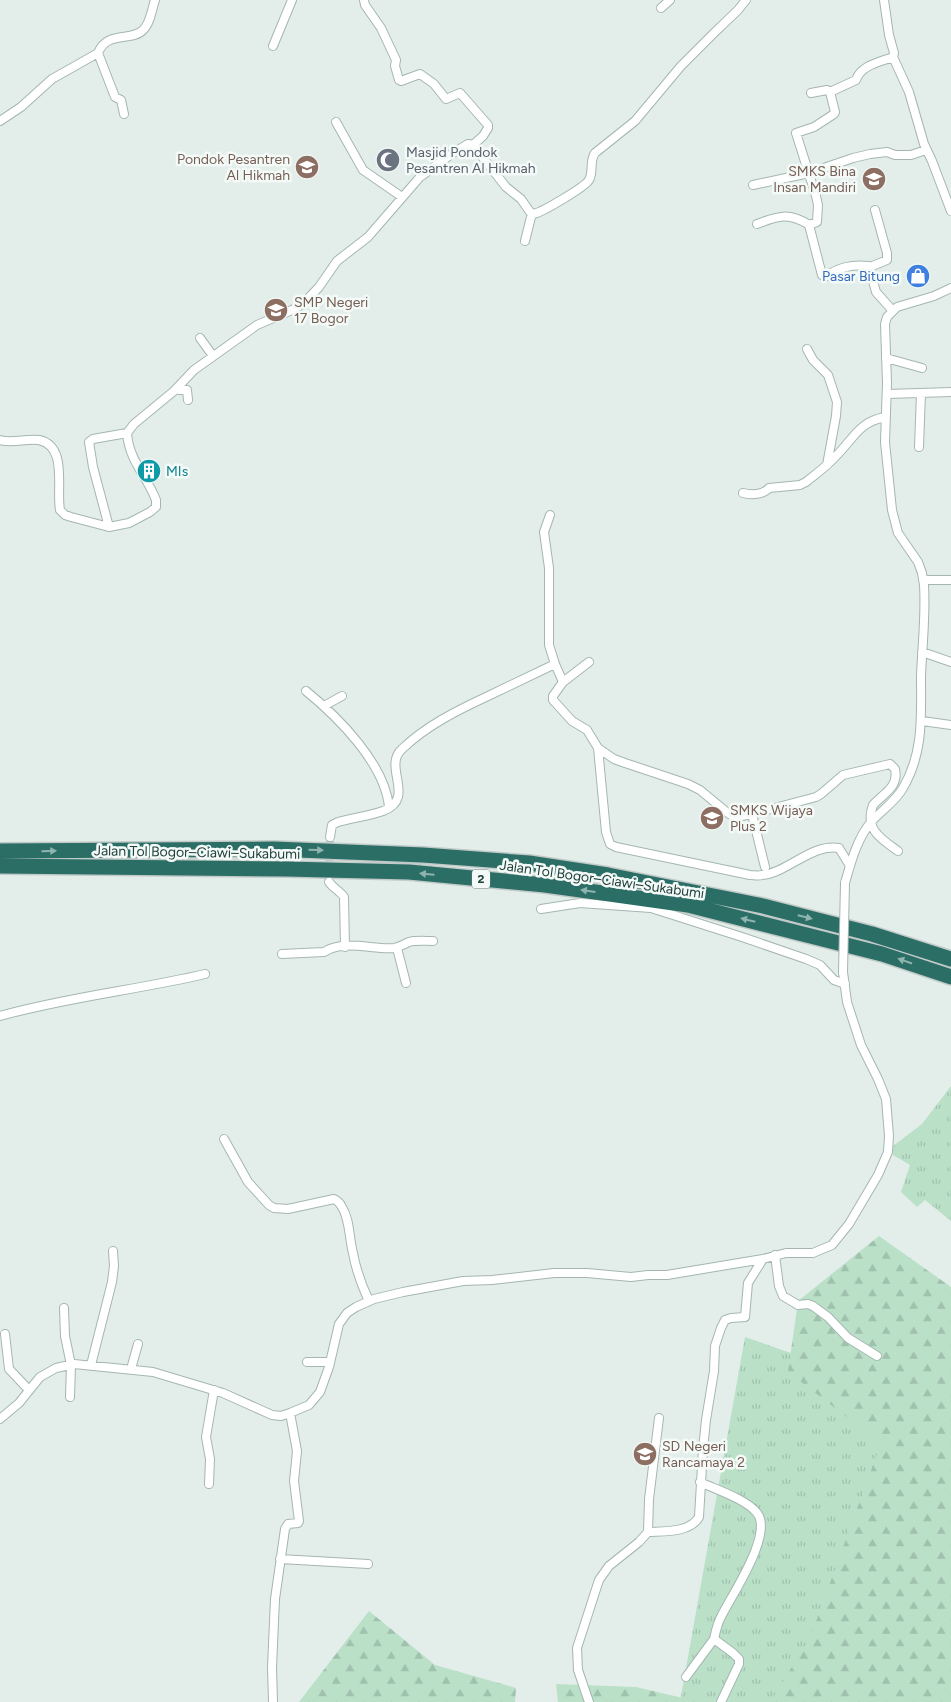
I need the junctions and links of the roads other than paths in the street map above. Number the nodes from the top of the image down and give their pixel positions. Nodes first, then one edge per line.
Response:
1 (155, 0) edge
2 (292, 0) edge
3 (364, 0) edge
4 (670, 0) edge
5 (746, 0) edge
6 (884, 0) edge
7 (660, 8) dead end
8 (273, 46) dead end
9 (98, 52) junction
10 (893, 57) junction
11 (830, 92) junction
12 (811, 93) dead end
13 (124, 114) dead end
14 (0, 121) edge
15 (336, 122) dead end
16 (473, 145) junction
17 (926, 150) junction
18 (809, 173) junction
19 (753, 185) dead end
20 (402, 197) junction
21 (875, 210) dead end
22 (951, 210) edge
23 (532, 213) junction
24 (757, 224) dead end
25 (809, 225) junction
26 (525, 241) dead end
27 (870, 267) junction
28 (951, 288) edge
29 (893, 311) junction
30 (200, 338) dead end
31 (807, 349) dead end
32 (213, 356) junction
33 (886, 358) junction
34 (922, 368) dead end
35 (178, 388) junction
36 (951, 392) edge
37 (920, 393) junction
38 (887, 394) junction
39 (188, 400) dead end
40 (885, 417) junction
41 (127, 434) junction
42 (0, 440) edge
43 (919, 446) dead end
44 (827, 465) junction
45 (742, 493) dead end
46 (550, 516) dead end
47 (110, 527) junction
48 (923, 580) junction
49 (951, 580) edge
50 (922, 652) junction
51 (589, 662) dead end
52 (951, 662) edge
53 (555, 664) junction
54 (563, 682) junction
55 (306, 691) dead end
56 (342, 696) dead end
57 (324, 706) junction
58 (922, 721) junction
59 (951, 726) edge
60 (598, 748) junction
61 (389, 807) junction
62 (752, 814) junction
63 (871, 822) junction
64 (330, 837) tunnel mouth
65 (0, 851) edge
66 (898, 851) dead end
67 (0, 866) edge
68 (765, 866) dead end
69 (850, 866) junction
70 (329, 882) tunnel mouth
71 (541, 909) dead end
72 (433, 941) dead end
73 (345, 947) junction
74 (397, 948) junction
75 (282, 954) dead end
76 (951, 959) edge
77 (205, 974) dead end
78 (951, 977) edge
79 (406, 983) dead end
80 (845, 984) junction
81 (0, 1016) edge
82 (224, 1139) dead end
83 (113, 1251) dead end
84 (775, 1255) junction
85 (762, 1259) junction
86 (369, 1302) junction
87 (64, 1308) dead end
88 (5, 1334) dead end
89 (138, 1344) dead end
90 (877, 1356) dead end
91 (307, 1362) dead end
92 (330, 1362) junction
93 (70, 1365) junction
94 (91, 1365) junction
95 (131, 1369) junction
96 (29, 1390) junction
97 (214, 1390) junction
98 (70, 1398) dead end
99 (290, 1413) junction
100 (659, 1418) dead end
101 (0, 1419) edge
102 (700, 1482) junction
103 (209, 1484) dead end
104 (648, 1532) junction
105 (280, 1559) junction
106 (368, 1564) dead end
107 (714, 1639) junction
108 (686, 1676) dead end
109 (273, 1702) edge
110 (589, 1702) edge
111 (721, 1702) edge

1 - 9 street
2 - 8 street
3 - 16 street
4 - 7 street
5 - 23 street
6 - 10 street
9 - 13 street
9 - 14 street
10 - 11 street
10 - 17 street
11 - 12 street
11 - 18 street
15 - 20 street
16 - 20 street
16 - 23 street
17 - 18 street
17 - 22 street
18 - 19 street
18 - 25 street
20 - 32 street
21 - 27 street
23 - 26 street
24 - 25 street
25 - 27 street
27 - 29 street
28 - 29 street
29 - 33 street
30 - 32 street
31 - 44 street
32 - 35 street
33 - 34 street
33 - 38 street
35 - 39 street
35 - 41 street
36 - 37 street
37 - 38 street
37 - 43 street
38 - 40 street
40 - 44 street
40 - 48 street
41 - 47 street
41 - 47 street
42 - 47 street
44 - 45 street
46 - 53 street
48 - 49 street
48 - 50 street
50 - 52 street
50 - 58 street
51 - 54 street
53 - 54 street
53 - 61 street
54 - 60 street
55 - 57 street
56 - 57 street
57 - 61 street
58 - 59 street
58 - 63 street
60 - 62 street
60 - 69 street
61 - 64 street
62 - 63 street
62 - 68 street
63 - 66 street
63 - 69 street
65 -> 76 highway, Jalan Tol Bogor–Ciawi–Sukabumi / 2
78 -> 67 highway, Jalan Tol Bogor–Ciawi–Sukabumi / 2
69 - 80 street, bridge
70 - 73 street
71 - 80 street
72 - 74 street
73 - 74 street
73 - 75 street
74 - 79 street
77 - 81 street
80 - 84 street
82 - 86 street
83 - 94 street
84 - 85 street
84 - 90 street
85 - 86 street
85 - 102 street
86 - 92 street
87 - 93 street
88 - 96 street
89 - 95 street
91 - 92 street
92 - 99 street
93 - 94 street
93 - 96 street
93 - 98 street
94 - 95 street
95 - 97 street
96 - 101 street
97 - 99 street
97 - 103 street
99 - 105 street
100 - 104 street
102 - 104 street
102 - 107 street
104 - 110 street
105 - 106 street
105 - 109 street
107 - 108 street
107 - 111 street

